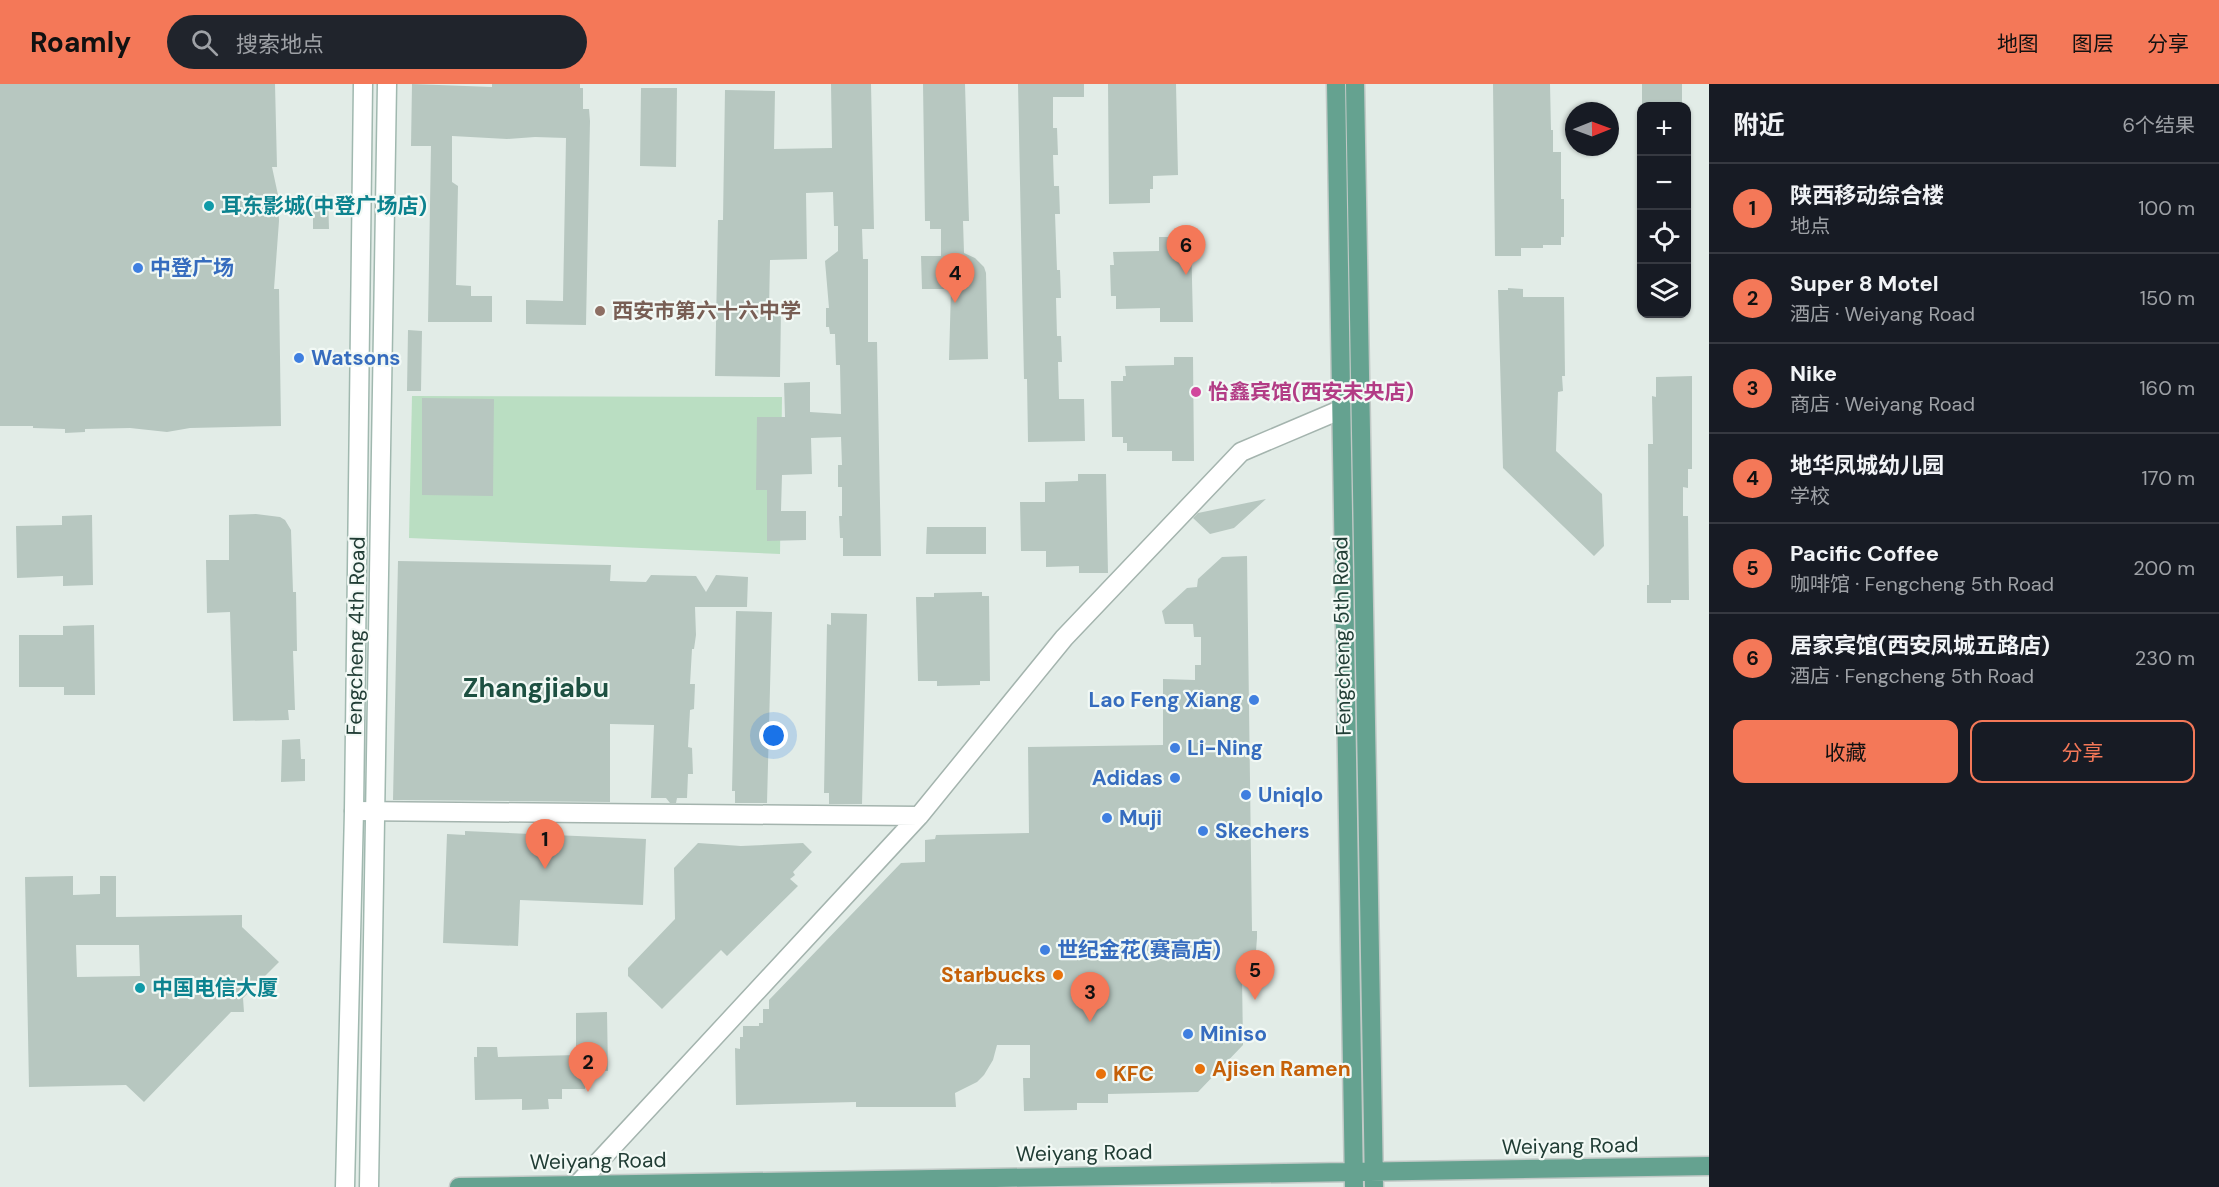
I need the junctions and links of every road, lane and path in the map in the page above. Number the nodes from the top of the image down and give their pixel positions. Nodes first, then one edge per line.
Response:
1 (363, 84) edge
2 (387, 84) edge
3 (1336, 84) edge
4 (1355, 84) edge
5 (1340, 410) junction
6 (354, 810) junction
7 (376, 812) junction
8 (919, 816) junction
9 (1709, 1166) edge
10 (1353, 1179) edge
11 (1374, 1179) edge
12 (578, 1184) junction
13 (345, 1187) edge
14 (369, 1187) edge
15 (459, 1187) edge

1 - 6 street, Fengcheng 4th Road
2 - 7 street, Fengcheng 4th Road
3 - 5 main road, Fengcheng 5th Road
4 - 11 main road, Fengcheng 5th Road
5 - 8 street
5 - 10 main road, Fengcheng 5th Road
6 - 7 street
6 - 13 street, Fengcheng 4th Road
7 - 8 street
7 - 14 street, Fengcheng 4th Road
8 - 12 street
9 - 11 main road, Weiyang Road
10 - 11 main road, Weiyang Road
10 - 12 main road, Weiyang Road
12 - 15 main road, Weiyang Road

